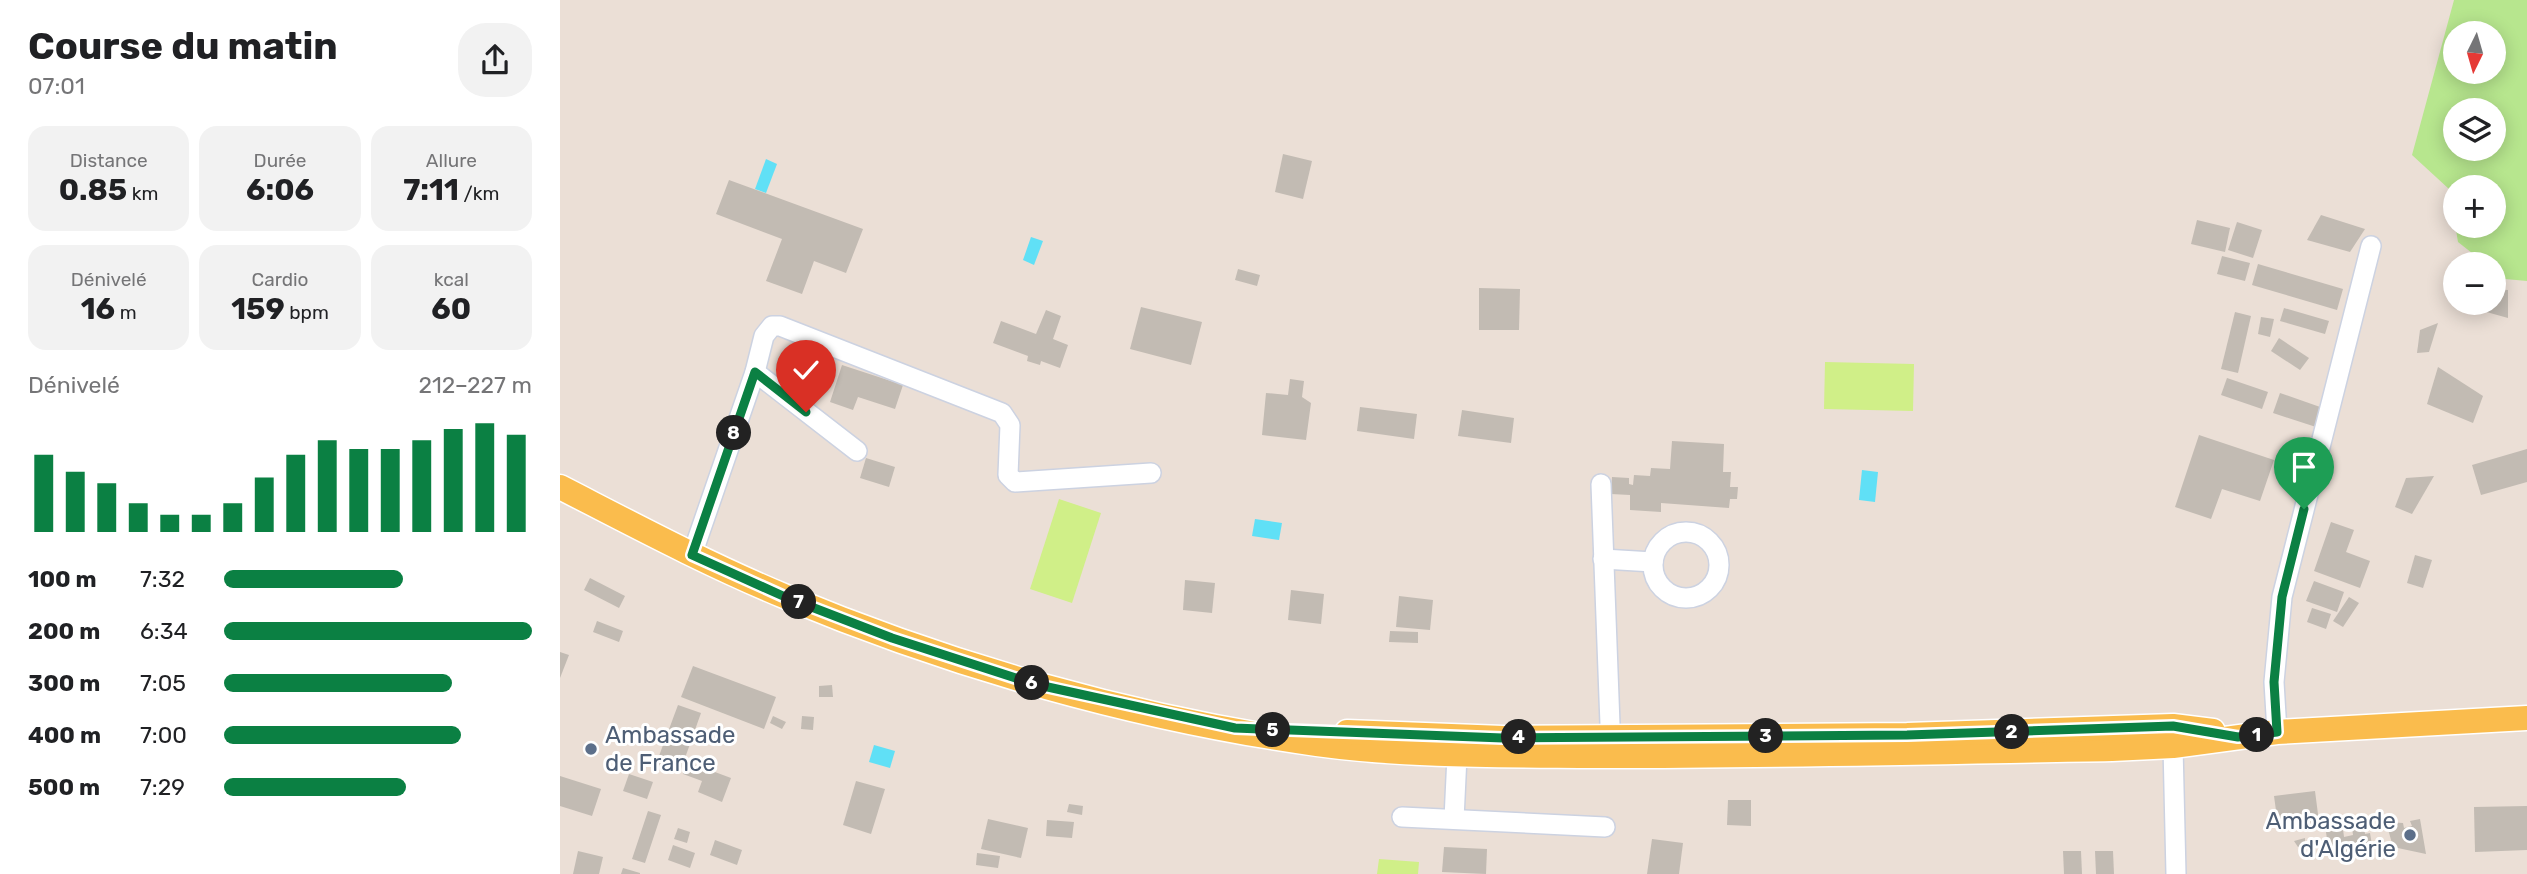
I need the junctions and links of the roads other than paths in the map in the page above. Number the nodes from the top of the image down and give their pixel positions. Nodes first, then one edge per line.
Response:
1 (2371, 246) dead end
2 (755, 372) junction
3 (857, 452) dead end
4 (1151, 473) dead end
5 (1601, 484) dead end
6 (560, 487) edge
7 (692, 555) junction
8 (1602, 559) junction
9 (1653, 562) dead end
10 (2527, 718) edge
11 (1235, 728) junction
12 (2277, 732) junction
13 (2238, 737) junction
14 (1611, 745) junction
15 (2173, 746) junction
16 (1457, 756) junction
17 (1402, 817) dead end
18 (1454, 819) junction
19 (1605, 827) dead end
20 (2176, 874) edge

1 - 12 street
2 - 3 street
2 - 4 street
2 - 7 street
5 - 8 street
6 - 7 main road
7 - 11 main road
8 - 9 street
8 - 14 street
10 - 12 main road
11 - 14 main road
11 - 16 main road
12 - 13 main road
13 - 14 main road
13 - 15 main road
14 - 15 main road
14 - 16 main road
15 - 20 street
16 - 18 street
17 - 18 street
18 - 19 street

